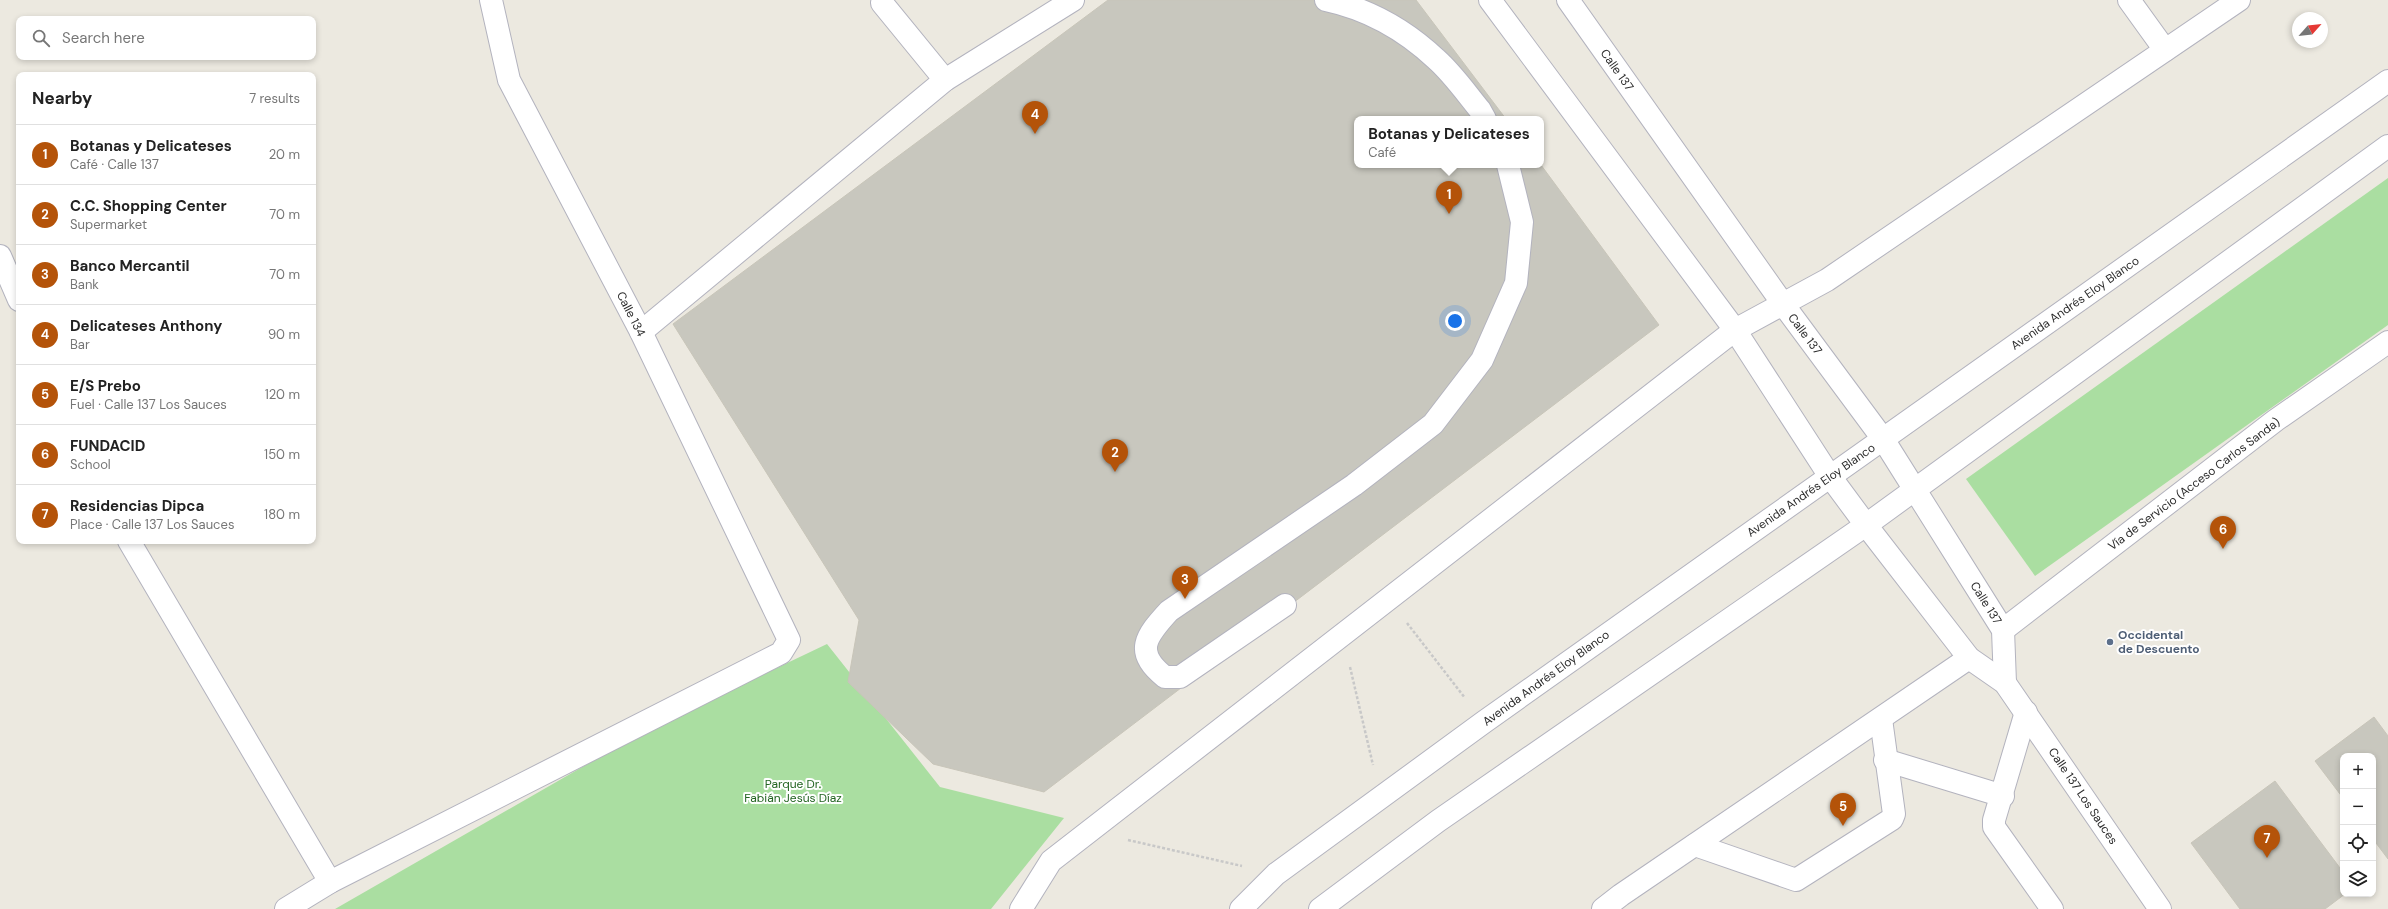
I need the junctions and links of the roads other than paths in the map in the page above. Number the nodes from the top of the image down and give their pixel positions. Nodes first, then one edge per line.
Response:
1 (491, 0) edge
2 (1073, 0) edge
3 (1326, 0) edge
4 (1490, 0) edge
5 (1568, 0) edge
6 (2129, 0) edge
7 (2239, 0) edge
8 (882, 3) dead end
9 (2165, 50) junction
10 (945, 80) junction
11 (2388, 81) edge
12 (1483, 116) edge
13 (2388, 146) edge
14 (1509, 168) edge
15 (0, 256) edge
16 (16, 293) edge
17 (1783, 304) junction
18 (1734, 330) junction
19 (641, 332) junction
20 (2388, 342) edge
21 (1883, 439) junction
22 (1829, 475) junction
23 (1914, 489) junction
24 (1866, 525) junction
25 (131, 544) edge
26 (1285, 605) dead end
27 (2003, 630) junction
28 (1969, 658) junction
29 (2005, 683) junction
30 (2026, 712) junction
31 (1880, 719) junction
32 (1885, 760) junction
33 (2003, 796) junction
34 (1695, 844) junction
35 (330, 882) junction
36 (1625, 902) edge
37 (286, 909) edge
38 (1021, 909) edge
39 (1241, 909) edge
40 (1320, 909) edge
41 (1603, 909) edge
42 (2052, 909) edge
43 (2158, 909) edge

1 - 19 street, Calle 134
2 - 10 street
3 - 12 street
4 - 18 street
5 - 17 street, Calle 137
6 - 9 street
7 - 9 street
8 - 10 street
9 - 17 street
10 - 19 street
11 - 21 street, Avenida Andrés Eloy Blanco
13 - 23 street
14 - 26 street
15 - 16 street
17 - 18 street
17 - 21 street, Calle 137
18 - 22 street
18 - 38 street
19 - 35 street, Calle 134
20 - 27 street, Vía de Servicio (Acceso Carlos Sanda)
21 - 22 street, Avenida Andrés Eloy Blanco
21 - 23 street, Calle 137
22 - 24 street
22 - 39 street, Avenida Andrés Eloy Blanco
23 - 24 street
23 - 27 street, Calle 137
24 - 28 street
24 - 40 street
25 - 35 street
27 - 29 street, Calle 137
28 - 29 street
28 - 31 street
29 - 30 street, Calle 137 Los Sauces
30 - 33 street
30 - 43 street, Calle 137 Los Sauces
31 - 32 street
31 - 34 street
32 - 33 street
32 - 34 street
33 - 42 street
34 - 36 street
35 - 37 street
36 - 41 street

